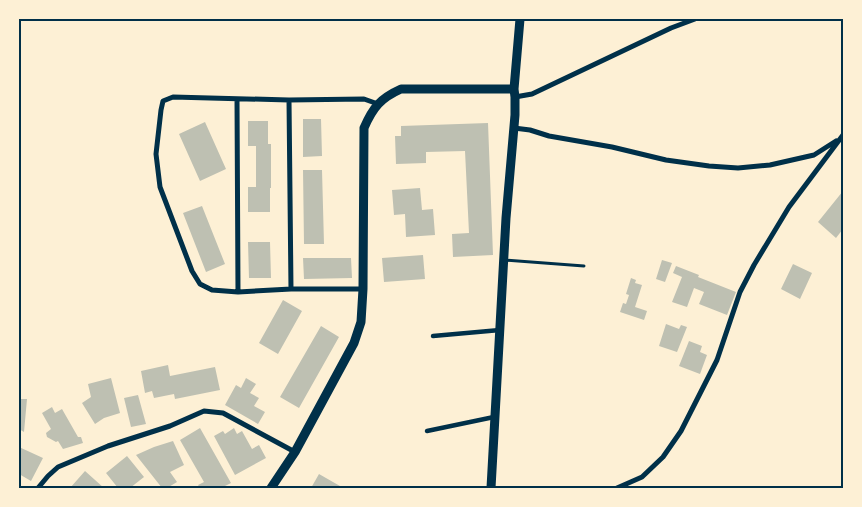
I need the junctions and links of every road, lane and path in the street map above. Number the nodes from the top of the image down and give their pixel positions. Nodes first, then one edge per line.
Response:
1 (520, 19) edge
2 (694, 19) edge
3 (515, 93) junction
4 (238, 99) junction
5 (289, 100) junction
6 (378, 104) junction
7 (514, 128) junction
8 (842, 137) edge
9 (504, 260) junction
10 (584, 266) dead end
11 (291, 289) junction
12 (364, 289) junction
13 (238, 292) junction
14 (500, 330) junction
15 (433, 336) dead end
16 (496, 416) junction
17 (427, 431) dead end
18 (294, 452) junction
19 (38, 488) edge
20 (271, 488) edge
21 (491, 488) edge
22 (616, 488) edge

1 - 3 street
2 - 3 street
3 - 6 street
3 - 7 street
4 - 5 street
4 - 13 street
4 - 13 street
5 - 6 street
5 - 11 street
6 - 12 street
7 - 8 street
7 - 9 street
8 - 22 street
9 - 10 lane
9 - 14 street
11 - 12 street
11 - 13 street
12 - 18 street
14 - 15 street
14 - 16 street
16 - 17 street
16 - 21 street
18 - 19 street
18 - 20 street

